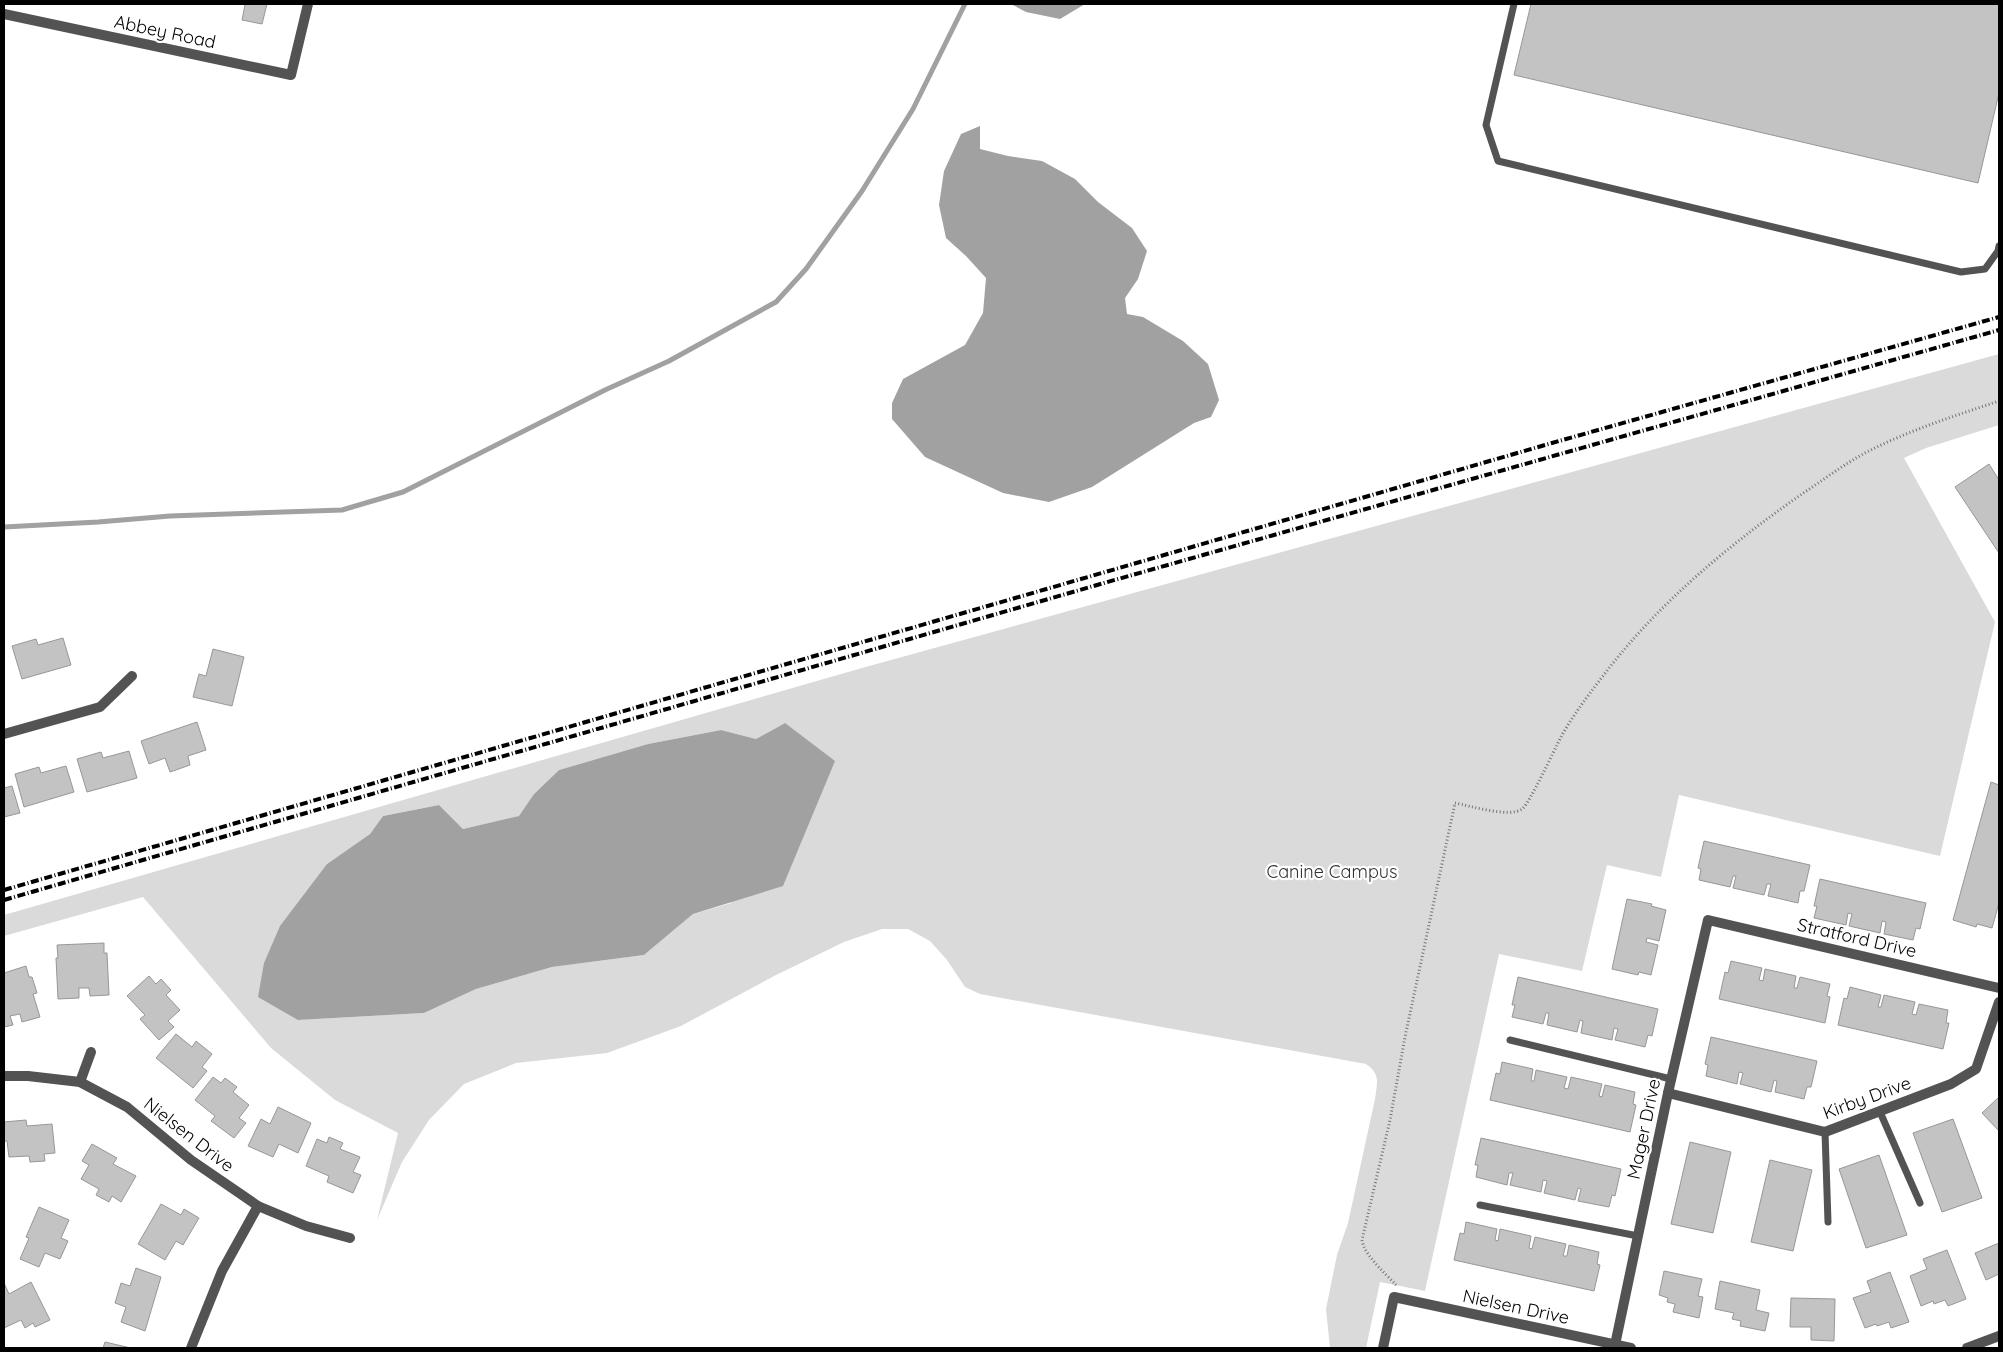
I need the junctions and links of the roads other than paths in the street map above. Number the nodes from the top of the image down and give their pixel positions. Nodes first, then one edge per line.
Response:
1 (308, 4) edge
2 (1514, 4) edge
3 (4, 14) edge
4 (1999, 246) edge
5 (132, 676) dead end
6 (4, 734) edge
7 (1708, 920) joint
8 (1999, 988) edge
9 (1999, 1002) edge
10 (1510, 1040) dead end
11 (91, 1052) dead end
12 (4, 1076) edge
13 (1671, 1079) junction
14 (80, 1082) junction
15 (1668, 1093) junction
16 (1880, 1112) junction
17 (1825, 1132) junction
18 (1920, 1202) dead end
19 (1480, 1205) dead end
20 (258, 1206) junction
21 (1828, 1222) dead end
22 (1638, 1236) junction
23 (350, 1238) dead end
24 (1999, 1336) edge
25 (1615, 1345) junction
26 (191, 1348) edge
27 (1383, 1348) edge
28 (1631, 1348) edge
29 (1967, 1348) edge

1 - 3 street, Abbey Road
2 - 4 lane
5 - 6 street
7 - 8 street, Stratford Drive
7 - 13 street, Mager Drive
9 - 16 street, Kirby Drive
10 - 13 lane
11 - 14 street
12 - 14 street, Nielsen Drive
13 - 15 street, Mager Drive
14 - 20 street, Nielsen Drive
15 - 17 street, Kirby Drive
15 - 22 street, Mager Drive
16 - 17 street, Kirby Drive
16 - 18 lane
17 - 21 lane
19 - 22 lane
20 - 23 street, Nielsen Drive
20 - 26 street
22 - 25 street, Mager Drive
24 - 29 street
25 - 27 street, Nielsen Drive
25 - 28 street, Nielsen Drive

